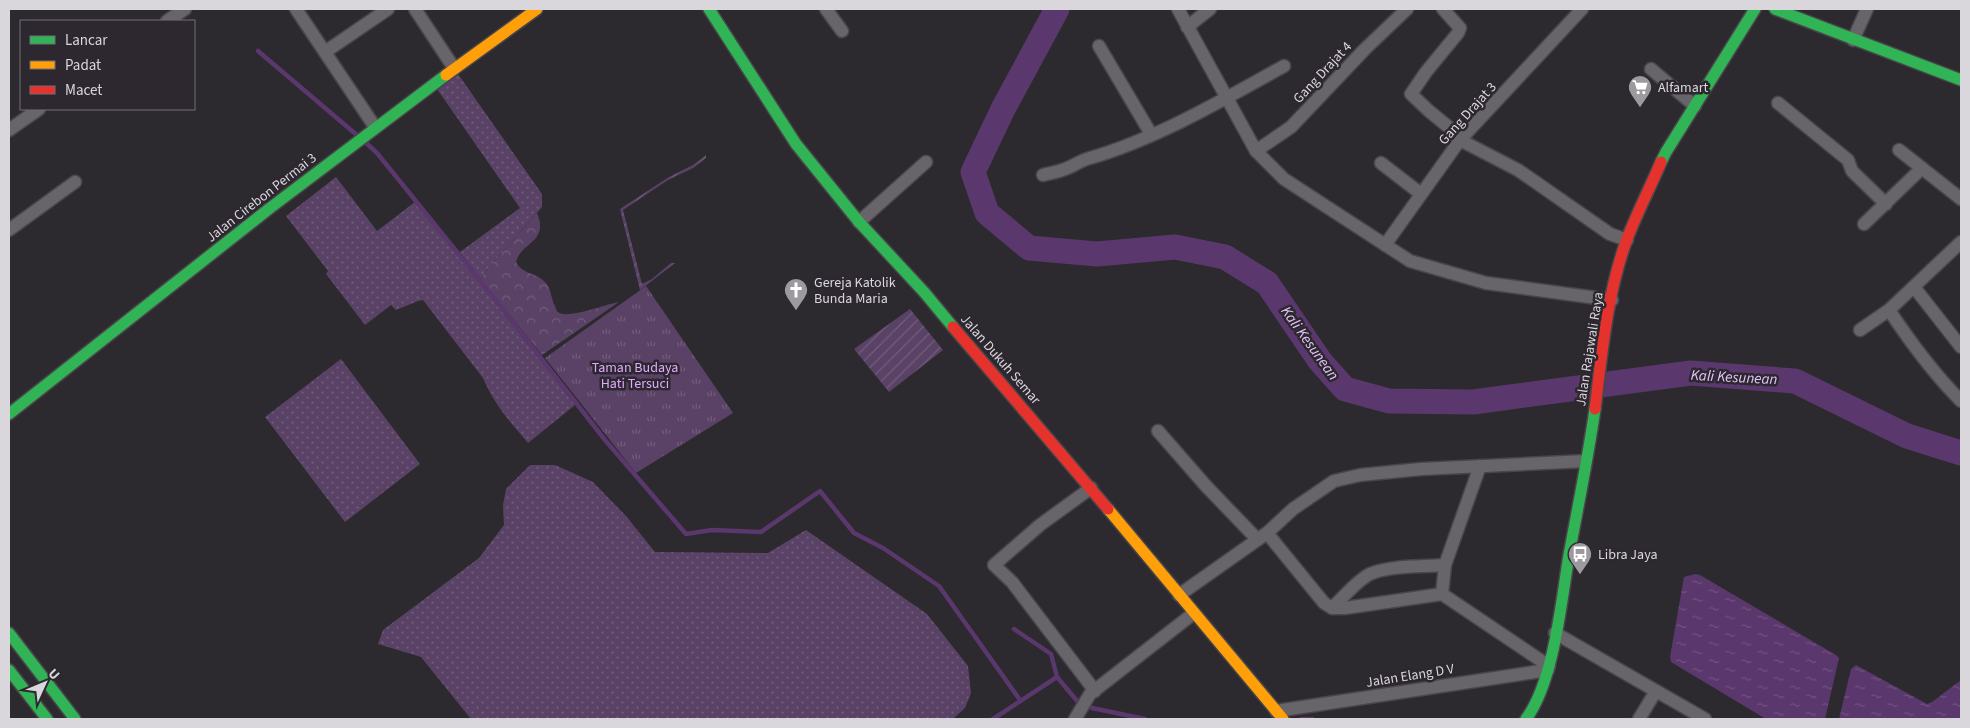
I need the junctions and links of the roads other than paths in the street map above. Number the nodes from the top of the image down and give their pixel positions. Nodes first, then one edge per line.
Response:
1 (296, 9) edge
2 (388, 9) edge
3 (415, 9) edge
4 (709, 9) edge
5 (826, 9) edge
6 (1178, 9) edge
7 (1210, 9) edge
8 (1407, 9) edge
9 (1443, 9) edge
10 (1582, 9) edge
11 (1755, 9) edge
12 (1775, 9) edge
13 (1867, 9) edge
14 (183, 10) edge
15 (533, 10) edge
16 (168, 20) edge
17 (1187, 27) junction
18 (842, 31) dead end
19 (1853, 40) junction
20 (1099, 46) dead end
21 (325, 52) junction
22 (1284, 66) dead end
23 (454, 68) junction
24 (1651, 69) dead end
25 (1961, 80) edge
26 (1226, 98) junction
27 (1778, 103) dead end
28 (1695, 106) junction
29 (38, 110) edge
30 (375, 127) junction
31 (9, 130) edge
32 (1151, 134) junction
33 (1461, 139) junction
34 (1256, 150) junction
35 (1899, 150) dead end
36 (926, 162) dead end
37 (1381, 163) dead end
38 (1922, 168) junction
39 (1043, 175) dead end
40 (75, 182) dead end
41 (1421, 194) junction
42 (1961, 200) edge
43 (1886, 204) junction
44 (859, 222) junction
45 (1864, 224) dead end
46 (9, 230) edge
47 (1627, 240) junction
48 (1385, 245) junction
49 (1958, 251) edge
50 (1914, 287) junction
51 (1612, 300) junction
52 (1889, 310) junction
53 (1860, 330) dead end
54 (1961, 347) edge
55 (1961, 401) edge
56 (9, 414) edge
57 (1158, 431) dead end
58 (1586, 461) junction
59 (1480, 466) junction
60 (1091, 488) junction
61 (1262, 536) junction
62 (1445, 565) junction
63 (1442, 594) junction
64 (1179, 595) junction
65 (1332, 608) junction
66 (1194, 613) junction
67 (9, 633) edge
68 (1555, 633) junction
69 (1548, 668) junction
70 (9, 670) edge
71 (1656, 691) junction
72 (1093, 693) junction
73 (1280, 715) edge
74 (47, 719) edge
75 (75, 719) edge
76 (1075, 719) edge
77 (1526, 719) edge
78 (1639, 719) edge
79 (1705, 719) edge

1 - 21 street
2 - 21 street
3 - 23 street
4 - 44 main road, Jalan Dukuh Semar
5 - 18 street
6 - 17 street
7 - 17 street
8 - 34 street, Gang Drajat 4
9 - 33 street
10 - 33 street, Gang Drajat 3
11 - 28 main road, Jalan Rajawali Raya
12 - 19 main road
13 - 19 street
14 - 16 street
15 - 23 main road, Jalan Cirebon Permai 3
17 - 26 street
19 - 25 main road
20 - 32 street
21 - 30 street
22 - 26 street
23 - 30 main road, Jalan Cirebon Permai 3
24 - 28 street
26 - 32 street
26 - 34 street
27 - 43 street
28 - 47 main road, Jalan Rajawali Raya
29 - 31 street
30 - 56 main road, Jalan Cirebon Permai 3
32 - 39 street
33 - 41 street, Gang Drajat 3
33 - 47 street
34 - 48 street
35 - 38 street
36 - 44 street
37 - 41 street
38 - 42 street
38 - 43 street
40 - 46 street
41 - 48 street, Gang Drajat 3
43 - 45 street
44 - 60 main road, Jalan Dukuh Semar
47 - 51 main road, Jalan Rajawali Raya
48 - 51 street
49 - 50 street
50 - 52 street
50 - 54 street
51 - 58 main road, Jalan Rajawali Raya
52 - 53 street
52 - 55 street
57 - 61 street
58 - 59 street
58 - 68 main road, Jalan Rajawali Raya
59 - 61 street
59 - 62 street
60 - 64 main road, Jalan Dukuh Semar
60 - 72 street
61 - 64 street
61 - 65 street
62 - 63 street
62 - 65 street
63 - 65 street
63 - 69 street
64 - 66 main road, Jalan Dukuh Semar
66 - 72 street
66 - 73 main road, Jalan Dukuh Semar
67 - 75 main road
68 - 69 main road, Jalan Rajawali Raya
68 - 71 street
69 - 73 street, Jalan Elang D V
69 - 77 main road, Jalan Rajawali Raya
70 - 74 main road
71 - 78 street
71 - 79 street
72 - 76 street

